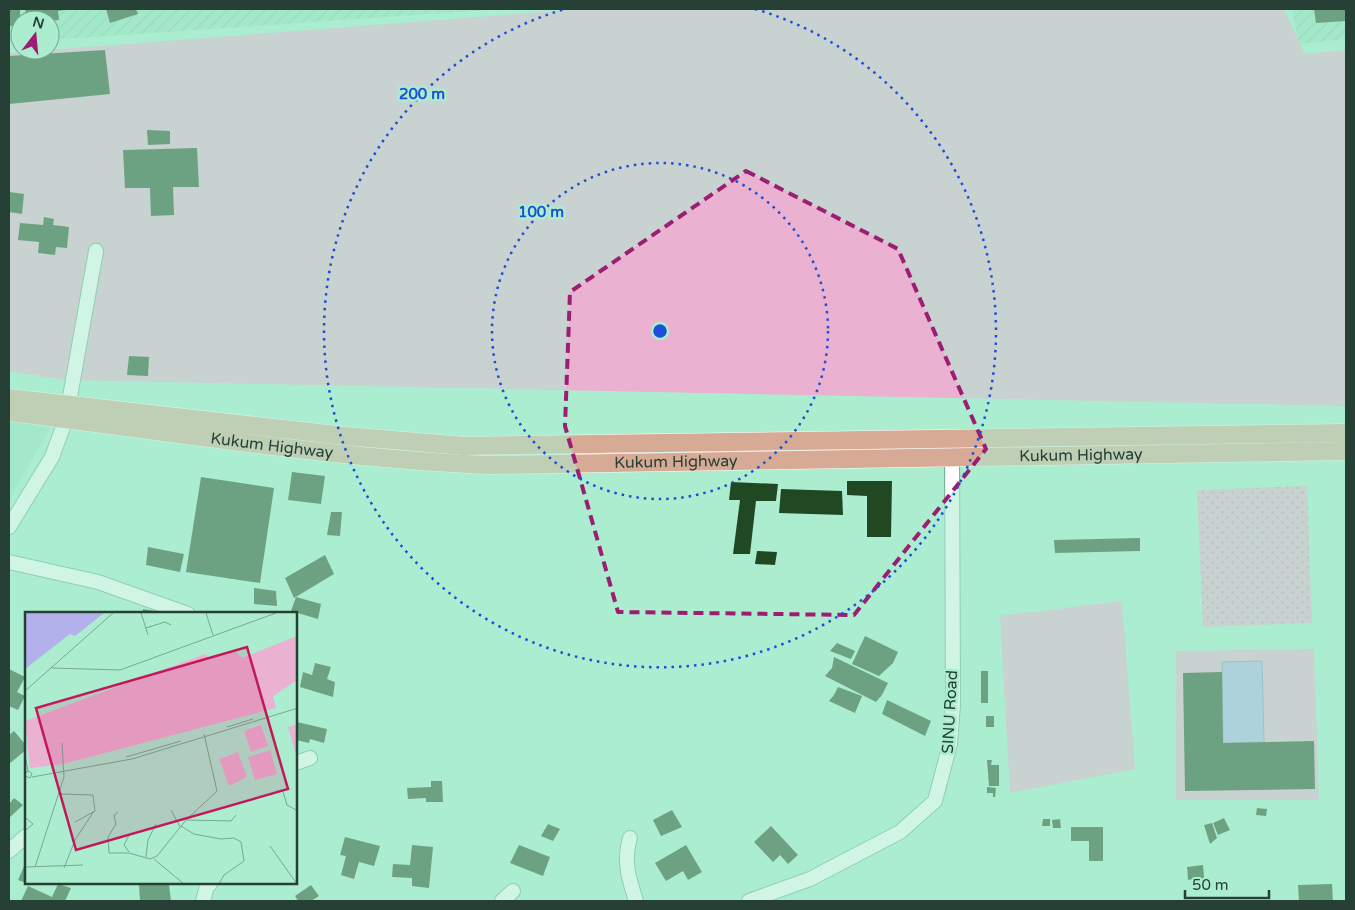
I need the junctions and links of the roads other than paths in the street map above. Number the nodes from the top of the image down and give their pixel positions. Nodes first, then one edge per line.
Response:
1 (96, 251) dead end
2 (9, 398) edge
3 (9, 412) edge
4 (68, 412) junction
5 (1346, 433) edge
6 (952, 439) junction
7 (1346, 451) edge
8 (953, 458) junction
9 (9, 527) edge
10 (9, 562) edge
11 (182, 612) edge
12 (25, 837) edge
13 (630, 838) dead end
14 (9, 851) edge
15 (208, 885) edge
16 (513, 891) dead end
17 (204, 901) edge
18 (502, 901) edge
19 (636, 901) edge
20 (749, 901) edge

1 - 4 street
2 - 4 main road, Kukum Highway
3 - 4 main road, Kukum Highway
4 - 6 main road, Kukum Highway
4 - 8 main road, Kukum Highway
4 - 9 street
5 - 6 main road, Kukum Highway
6 - 8 street, SINU Road
7 - 8 main road, Kukum Highway
8 - 20 street, SINU Road
10 - 11 street
12 - 14 street
13 - 19 street
15 - 17 street
16 - 18 street

